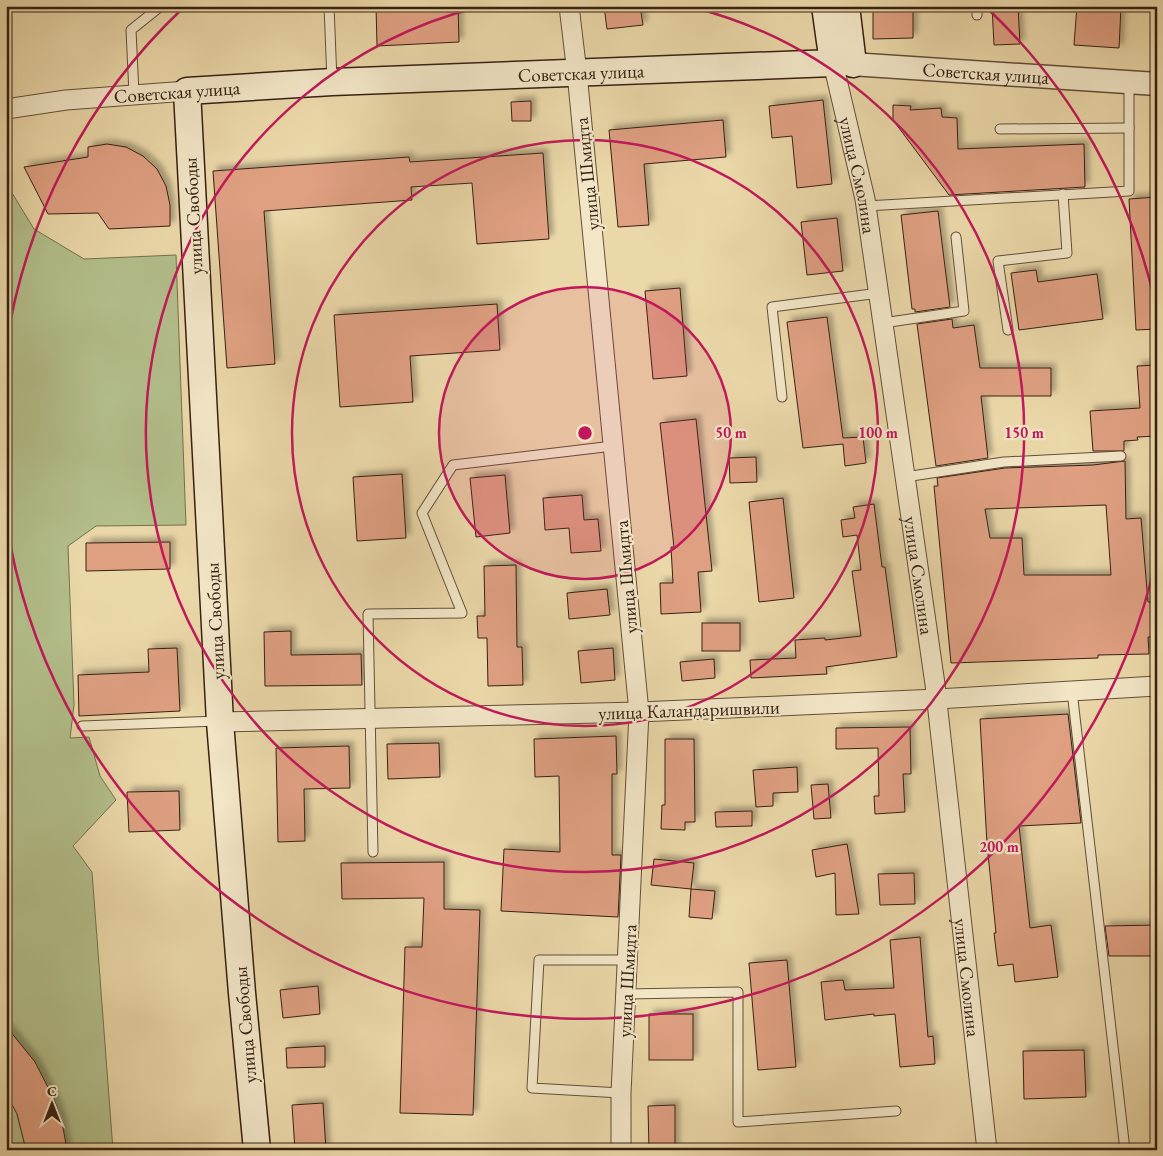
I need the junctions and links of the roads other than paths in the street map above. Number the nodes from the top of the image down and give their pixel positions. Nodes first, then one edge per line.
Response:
1 (161, 6) edge
2 (329, 6) edge
3 (568, 6) edge
4 (825, 6) edge
5 (846, 6) edge
6 (843, 64) junction
7 (577, 73) junction
8 (332, 82) junction
9 (1129, 82) junction
10 (1157, 84) edge
11 (187, 91) junction
12 (134, 94) junction
13 (6, 109) edge
14 (1000, 128) dead end
15 (1129, 128) junction
16 (1063, 194) junction
17 (866, 206) junction
18 (956, 237) dead end
19 (878, 293) junction
20 (883, 323) junction
21 (1008, 330) dead end
22 (782, 396) dead end
23 (613, 446) junction
24 (1121, 456) dead end
25 (905, 477) junction
26 (1157, 686) edge
27 (1072, 691) junction
28 (937, 699) junction
29 (639, 712) junction
30 (370, 718) junction
31 (220, 722) junction
32 (82, 726) dead end
33 (373, 852) dead end
34 (628, 960) junction
35 (626, 994) junction
36 (621, 1094) junction
37 (896, 1111) dead end
38 (256, 1150) edge
39 (621, 1150) edge
40 (987, 1150) edge
41 (1125, 1150) edge

1 - 12 lane
2 - 8 lane
3 - 7 street, улица Шмидта
4 - 6 main road, улица Смолина
5 - 6 main road
6 - 7 main road, Советская улица
6 - 9 street, Советская улица
6 - 17 street, улица Смолина
7 - 8 main road, Советская улица
7 - 23 street, улица Шмидта
8 - 11 main road, Советская улица
9 - 10 street, Советская улица
9 - 15 lane
11 - 12 street, Советская улица
11 - 31 main road, улица Свободы
12 - 13 street, Советская улица
14 - 15 lane
15 - 16 lane
16 - 17 lane
16 - 21 lane
17 - 19 street, улица Смолина
18 - 20 lane
19 - 20 street, улица Смолина
19 - 22 lane
20 - 25 street, улица Смолина
23 - 29 street, улица Шмидта
23 - 30 lane
24 - 25 lane
25 - 28 street, улица Смолина
26 - 27 street, улица Каландаришвили
27 - 28 street, улица Каландаришвили
27 - 41 lane
28 - 29 street, улица Каландаришвили
28 - 40 street, улица Смолина
29 - 30 street, улица Каландаришвили
29 - 34 street, улица Шмидта
30 - 31 street, улица Каландаришвили
30 - 33 lane
31 - 32 lane
31 - 38 main road, улица Свободы
34 - 35 street, улица Шмидта
34 - 36 lane
35 - 36 street, улица Шмидта
35 - 37 lane
36 - 39 street, улица Шмидта

